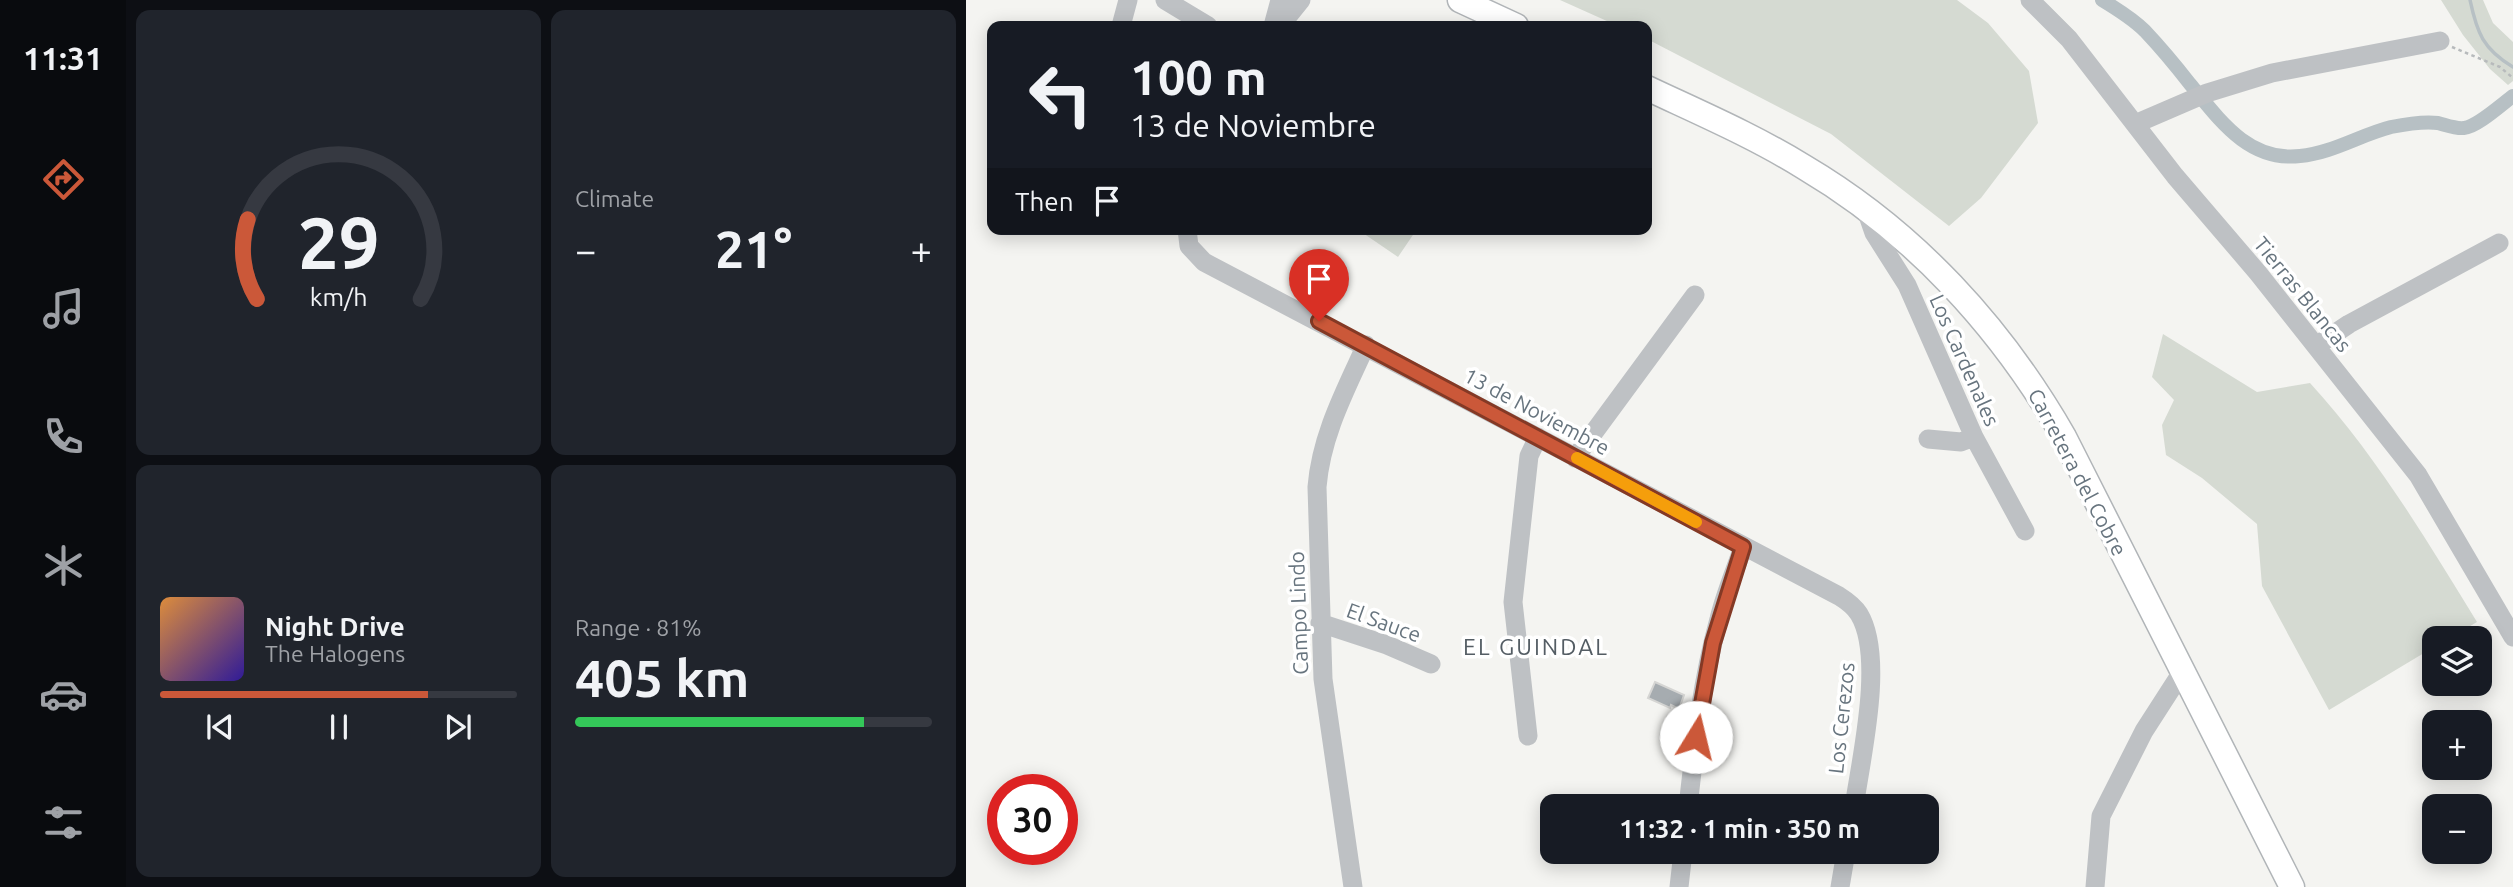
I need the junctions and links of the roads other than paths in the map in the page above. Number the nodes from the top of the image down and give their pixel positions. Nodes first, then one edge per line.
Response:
1 (1128, 0) edge
2 (1165, 0) edge
3 (1280, 0) edge
4 (1301, 0) edge
5 (1460, 0) edge
6 (2030, 0) edge
7 (1122, 21) edge
8 (1200, 21) edge
9 (1274, 21) edge
10 (1284, 21) edge
11 (1505, 21) edge
12 (2440, 41) road end
13 (1652, 90) edge
14 (2135, 124) junction
15 (1865, 207) junction
16 (1188, 235) edge
17 (2499, 243) dead end
18 (1695, 295) dead end
19 (1366, 345) junction
20 (2316, 346) junction
21 (1538, 437) junction
22 (1974, 437) junction
23 (1928, 439) dead end
24 (1575, 457) junction
25 (2025, 531) dead end
26 (1743, 547) junction
27 (1320, 623) junction
28 (1868, 635) joint
29 (2513, 637) edge
30 (1431, 664) dead end
31 (2182, 672) junction
32 (1528, 736) dead end
33 (1689, 794) edge
34 (1856, 794) edge
35 (1682, 864) edge
36 (1844, 864) edge
37 (1353, 887) edge
38 (1679, 887) edge
39 (1840, 887) edge
40 (2095, 887) edge
41 (2292, 887) edge

1 - 7 street
2 - 8 street
3 - 9 street
4 - 10 street
5 - 11 main road
6 - 14 street, Tierras Blancas
12 - 14 street
13 - 15 main road, Carretera del Cobre
14 - 20 street, Tierras Blancas
15 - 22 street, Los Cardenales
15 - 31 main road, Carretera del Cobre
16 - 19 street, 13 de Noviembre
17 - 20 street
18 - 24 street
19 - 21 street, 13 de Noviembre
19 - 27 street, Campo Lindo
20 - 29 street, Tierras Blancas
21 - 24 street, 13 de Noviembre
21 - 32 street
22 - 23 street
22 - 25 street, Los Cardenales
24 - 26 street, 13 de Noviembre
26 - 28 street, 13 de Noviembre
26 - 33 street
27 - 30 street, El Sauce
27 - 37 street, Campo Lindo
28 - 34 street, Los Cerezos
31 - 40 street
31 - 41 main road, Carretera del Cobre
35 - 38 street
36 - 39 street

